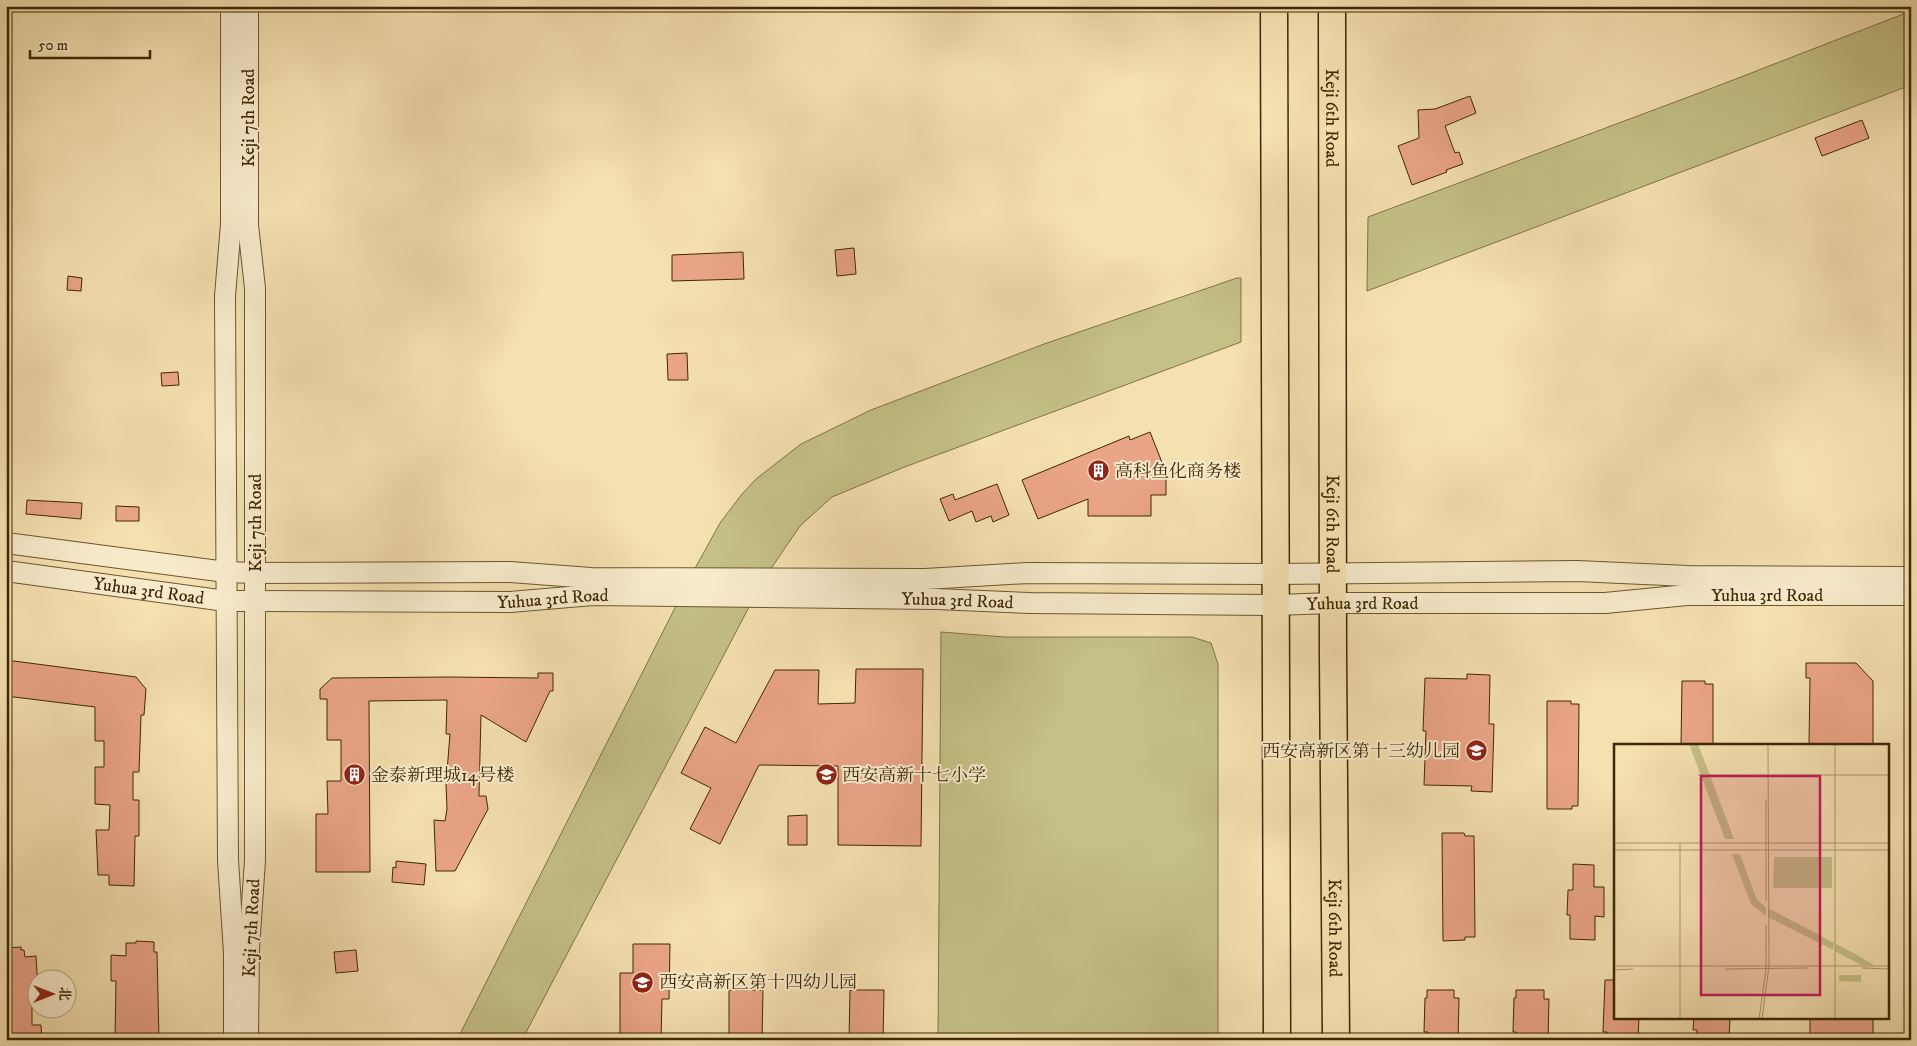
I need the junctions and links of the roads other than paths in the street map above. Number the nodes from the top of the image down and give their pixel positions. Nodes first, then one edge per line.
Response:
1 (231, 6) edge
2 (248, 6) edge
3 (1274, 6) edge
4 (1332, 6) edge
5 (6, 543) edge
6 (162, 564) junction
7 (6, 571) edge
8 (226, 572) junction
9 (317, 572) junction
10 (255, 573) junction
11 (1333, 573) junction
12 (1276, 574) junction
13 (1911, 577) edge
14 (159, 592) junction
15 (1911, 595) edge
16 (226, 600) junction
17 (255, 602) junction
18 (317, 602) junction
19 (1333, 603) junction
20 (1276, 605) junction
21 (234, 1040) edge
22 (248, 1040) edge
23 (1277, 1040) edge
24 (1336, 1040) edge

1 - 8 street, Keji 7th Road
2 - 10 street, Keji 7th Road
3 - 12 main road
4 - 11 main road, Keji 6th Road
5 - 6 street, Yuhua 3rd Road
6 - 8 street, Yuhua 3rd Road
6 - 14 street
7 - 14 street, Yuhua 3rd Road
8 - 10 street, Yuhua 3rd Road
8 - 16 street, Keji 7th Road
9 - 10 street, Yuhua 3rd Road
9 - 12 street, Yuhua 3rd Road
9 - 18 street
10 - 17 street, Keji 7th Road
11 - 12 street, Yuhua 3rd Road
11 - 13 street, Yuhua 3rd Road
11 - 19 main road, Keji 6th Road
12 - 20 main road
14 - 16 street, Yuhua 3rd Road
15 - 19 street, Yuhua 3rd Road
16 - 17 street, Yuhua 3rd Road
16 - 21 street, Keji 7th Road
17 - 18 street, Yuhua 3rd Road
17 - 22 street, Keji 7th Road
18 - 20 street, Yuhua 3rd Road
19 - 20 street, Yuhua 3rd Road
19 - 24 main road, Keji 6th Road
20 - 23 main road

